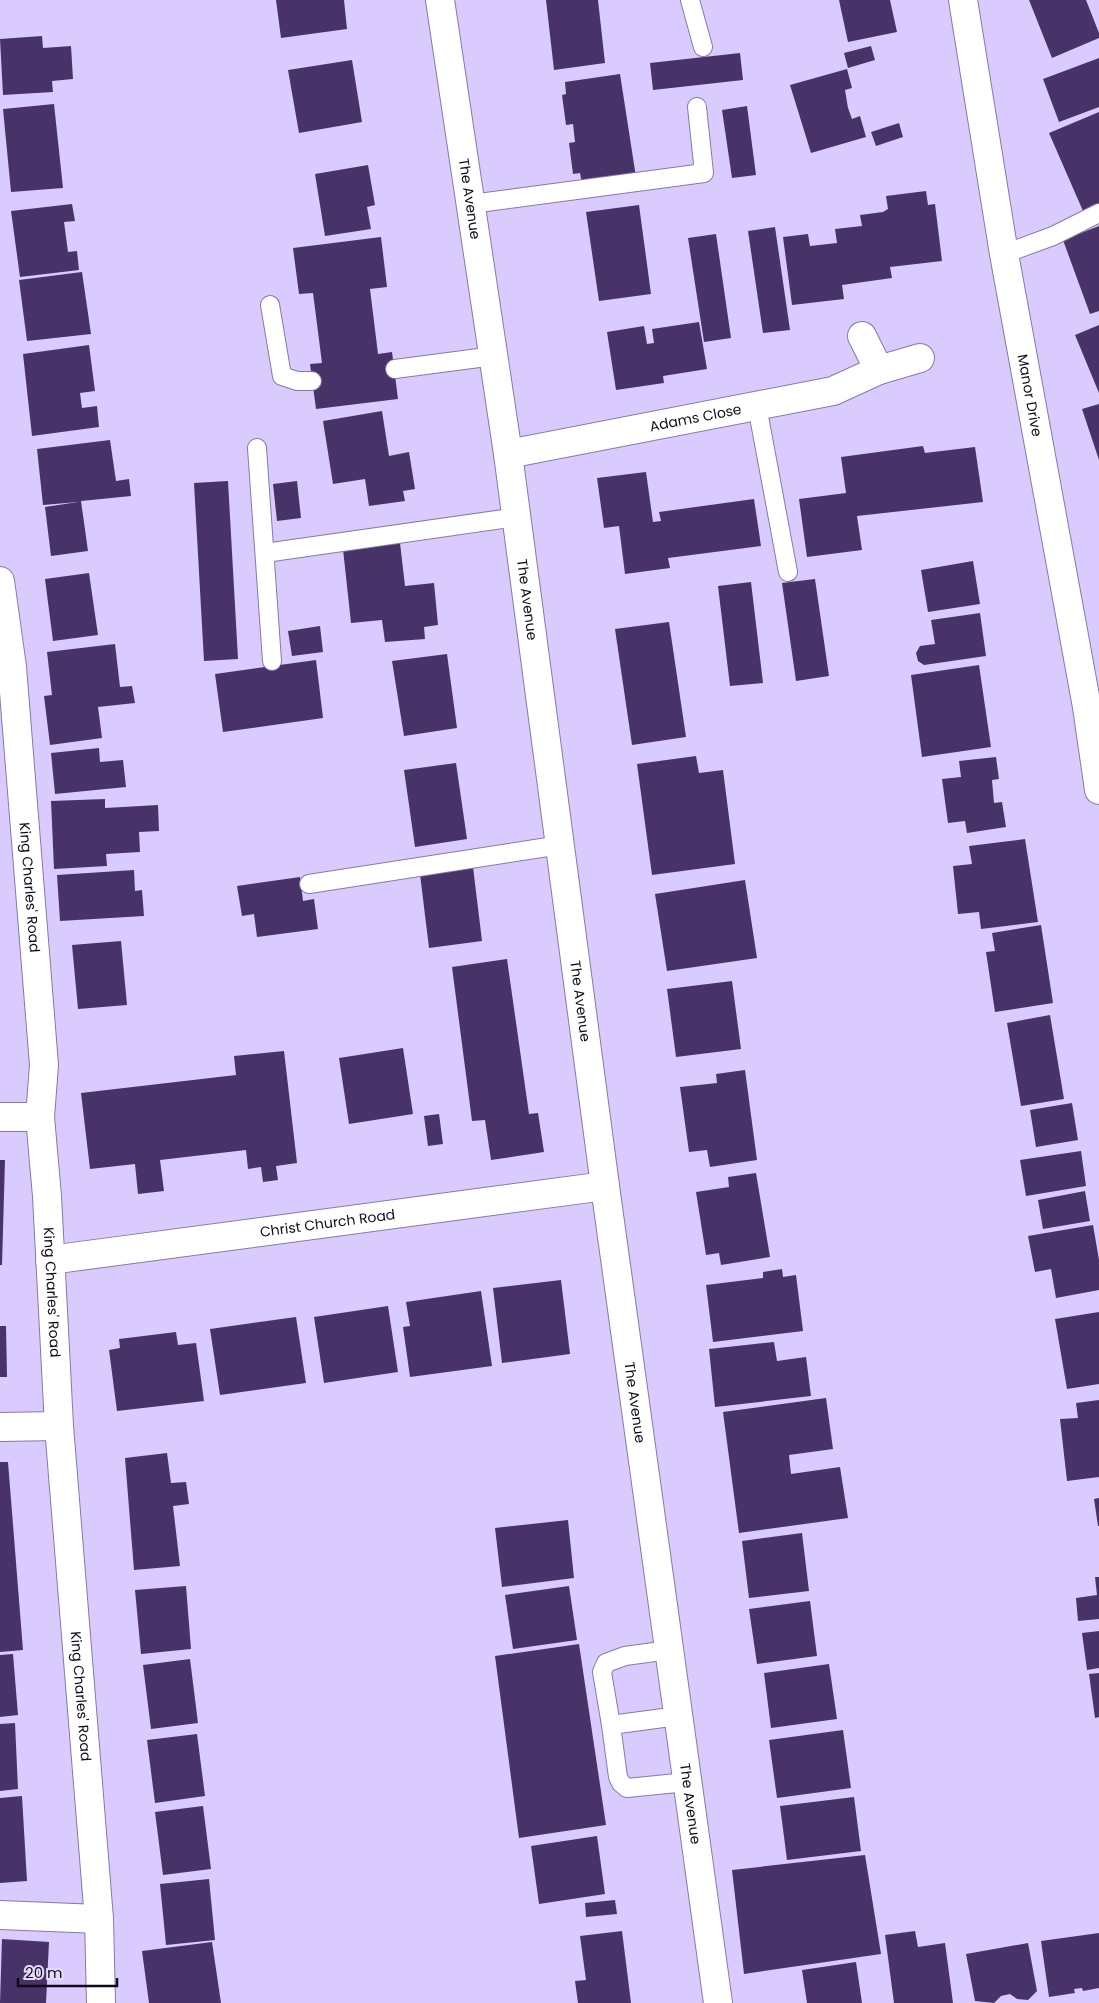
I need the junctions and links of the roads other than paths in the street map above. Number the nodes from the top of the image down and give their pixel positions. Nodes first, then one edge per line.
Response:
1 (440, 0) edge
2 (690, 0) edge
3 (963, 0) edge
4 (703, 47) dead end
5 (697, 107) dead end
6 (471, 204) junction
7 (1099, 213) edge
8 (1004, 254) junction
9 (270, 305) dead end
10 (862, 336) dead end
11 (494, 356) junction
12 (920, 358) dead end
13 (395, 369) dead end
14 (879, 370) junction
15 (312, 381) dead end
16 (756, 406) junction
17 (257, 448) dead end
18 (508, 454) junction
19 (517, 518) junction
20 (266, 553) junction
21 (788, 572) dead end
22 (0, 581) edge
23 (272, 660) dead end
24 (1093, 706) edge
25 (1099, 790) edge
26 (561, 845) junction
27 (309, 884) dead end
28 (0, 1117) edge
29 (40, 1117) junction
30 (605, 1186) junction
31 (50, 1260) junction
32 (59, 1426) junction
33 (0, 1427) edge
34 (669, 1650) junction
35 (678, 1716) junction
36 (610, 1725) junction
37 (688, 1782) junction
38 (0, 1915) edge
39 (99, 1919) junction
40 (101, 2003) edge
41 (718, 2003) edge

1 - 6 street, The Avenue
2 - 4 lane
3 - 8 street, Manor Drive
5 - 6 lane
6 - 11 street, The Avenue
7 - 8 lane
8 - 24 street, Manor Drive
9 - 15 lane
10 - 14 street
11 - 13 lane
11 - 18 street, The Avenue
12 - 14 street, Adams Close
14 - 16 street, Adams Close
16 - 18 street, Adams Close
16 - 21 lane
17 - 20 lane
18 - 19 street, The Avenue
19 - 20 lane
19 - 26 street, The Avenue
20 - 23 lane
22 - 29 street, King Charles' Road
24 - 25 street, Manor Drive
26 - 27 lane
26 - 30 street, The Avenue
28 - 29 street
29 - 31 street, King Charles' Road
30 - 31 street, Christ Church Road
30 - 34 street, The Avenue
31 - 32 street, King Charles' Road
32 - 33 street
32 - 39 street, King Charles' Road
34 - 35 street, The Avenue
34 - 36 lane
35 - 36 lane
35 - 37 street, The Avenue
36 - 37 lane
37 - 41 street, The Avenue
38 - 39 street
39 - 40 street, King Charles' Road

